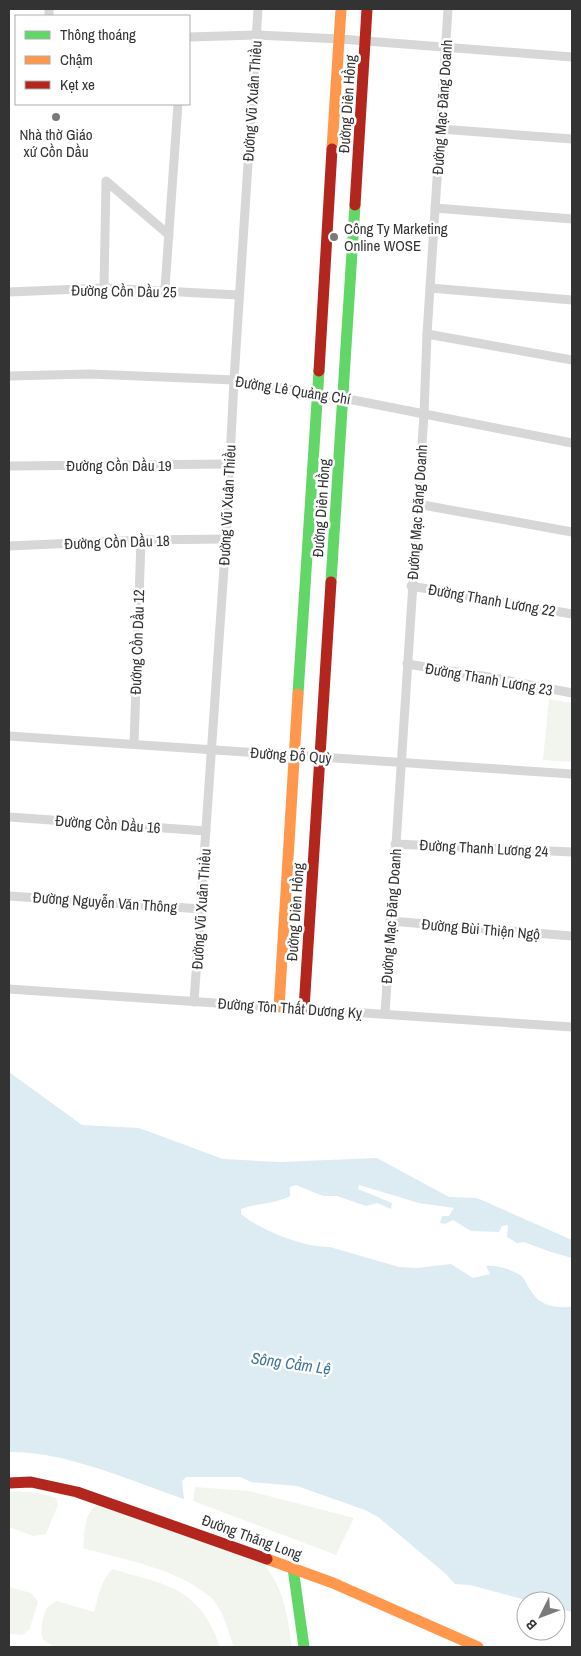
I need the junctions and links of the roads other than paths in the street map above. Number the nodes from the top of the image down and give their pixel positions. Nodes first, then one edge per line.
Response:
1 (258, 9) edge
2 (341, 9) edge
3 (368, 9) edge
4 (448, 9) edge
5 (256, 36) junction
6 (190, 37) edge
7 (340, 39) junction
8 (366, 41) junction
9 (445, 46) junction
10 (572, 57) edge
11 (178, 105) edge
12 (440, 129) junction
13 (572, 139) edge
14 (435, 208) junction
15 (572, 219) edge
16 (169, 235) junction
17 (104, 288) junction
18 (430, 288) junction
19 (166, 291) junction
20 (9, 292) edge
21 (239, 295) junction
22 (572, 300) edge
23 (427, 334) junction
24 (572, 360) edge
25 (9, 376) edge
26 (234, 380) junction
27 (318, 395) junction
28 (343, 398) junction
29 (424, 414) junction
30 (572, 443) edge
31 (229, 464) junction
32 (9, 466) edge
33 (417, 504) junction
34 (572, 532) edge
35 (141, 540) junction
36 (226, 540) junction
37 (9, 546) edge
38 (411, 586) junction
39 (572, 614) edge
40 (406, 664) junction
41 (572, 693) edge
42 (9, 736) edge
43 (134, 744) junction
44 (212, 749) junction
45 (295, 755) junction
46 (320, 757) junction
47 (400, 761) junction
48 (572, 774) edge
49 (9, 817) edge
50 (206, 831) junction
51 (395, 844) junction
52 (572, 852) edge
53 (9, 896) edge
54 (202, 909) junction
55 (390, 922) junction
56 (572, 936) edge
57 (9, 989) edge
58 (194, 1002) junction
59 (280, 1007) junction
60 (304, 1009) junction
61 (385, 1014) junction
62 (572, 1027) edge
63 (9, 1483) edge
64 (293, 1568) junction
65 (304, 1647) edge
66 (478, 1647) edge

1 - 5 street, Đường Vũ Xuân Thiều
2 - 7 street, Đường Diên Hồng
3 - 8 street, Đường Diên Hồng
4 - 9 street, Đường Mạc Đăng Doanh
5 - 6 street
5 - 7 street
5 - 21 street, Đường Vũ Xuân Thiều
7 - 8 street
7 - 27 street, Đường Diên Hồng
8 - 9 street
8 - 28 street, Đường Diên Hồng
9 - 10 street
9 - 12 street, Đường Mạc Đăng Doanh
11 - 16 street
12 - 13 street
12 - 14 street, Đường Mạc Đăng Doanh
14 - 15 street
14 - 18 street, Đường Mạc Đăng Doanh
16 - 17 street
16 - 19 street
17 - 19 street, Đường Cồn Dầu 25
17 - 20 street, Đường Cồn Dầu 25
18 - 22 street
18 - 23 street, Đường Mạc Đăng Doanh
19 - 21 street, Đường Cồn Dầu 25
21 - 26 street, Đường Vũ Xuân Thiều
23 - 24 street
23 - 29 street, Đường Mạc Đăng Doanh
25 - 26 street, Đường Lê Quảng Chí
26 - 27 street, Đường Lê Quảng Chí
26 - 31 street, Đường Vũ Xuân Thiều
27 - 28 street, Đường Lê Quảng Chí
27 - 45 street, Đường Diên Hồng
28 - 29 street, Đường Lê Quảng Chí
28 - 46 street, Đường Diên Hồng
29 - 30 street, Đường Lê Quảng Chí
29 - 33 street, Đường Mạc Đăng Doanh
31 - 32 street, Đường Cồn Dầu 19
31 - 36 street, Đường Vũ Xuân Thiều
33 - 34 street
33 - 38 street, Đường Mạc Đăng Doanh
35 - 36 street, Đường Cồn Dầu 18
35 - 37 street, Đường Cồn Dầu 18
35 - 43 street, Đường Cồn Dầu 12
36 - 44 street, Đường Vũ Xuân Thiều
38 - 39 street, Đường Thanh Lương 22
38 - 40 street, Đường Mạc Đăng Doanh
40 - 41 street, Đường Thanh Lương 23
40 - 47 street, Đường Mạc Đăng Doanh
42 - 43 street, Đường Đỗ Quỳ
43 - 44 street, Đường Đỗ Quỳ
44 - 45 street, Đường Đỗ Quỳ
44 - 50 street, Đường Vũ Xuân Thiều
45 - 46 street, Đường Đỗ Quỳ
45 - 59 street, Đường Diên Hồng
46 - 47 street, Đường Đỗ Quỳ
46 - 60 street, Đường Diên Hồng
47 - 48 street, Đường Đỗ Quỳ
47 - 51 street, Đường Mạc Đăng Doanh
49 - 50 street, Đường Cồn Dầu 16
50 - 54 street, Đường Vũ Xuân Thiều
51 - 52 street, Đường Thanh Lương 24
51 - 55 street, Đường Mạc Đăng Doanh
53 - 54 street, Đường Nguyễn Văn Thông
54 - 58 street, Đường Vũ Xuân Thiều
55 - 56 street, Đường Bùi Thiện Ngộ
55 - 61 street, Đường Mạc Đăng Doanh
57 - 58 street, Đường Tôn Thất Dương Kỵ
58 - 59 street, Đường Tôn Thất Dương Kỵ
59 - 60 street, Đường Tôn Thất Dương Kỵ
60 - 61 street, Đường Tôn Thất Dương Kỵ
61 - 62 street, Đường Tôn Thất Dương Kỵ
63 - 64 street, Đường Thăng Long
64 - 65 street
64 - 66 street, Đường Thăng Long

